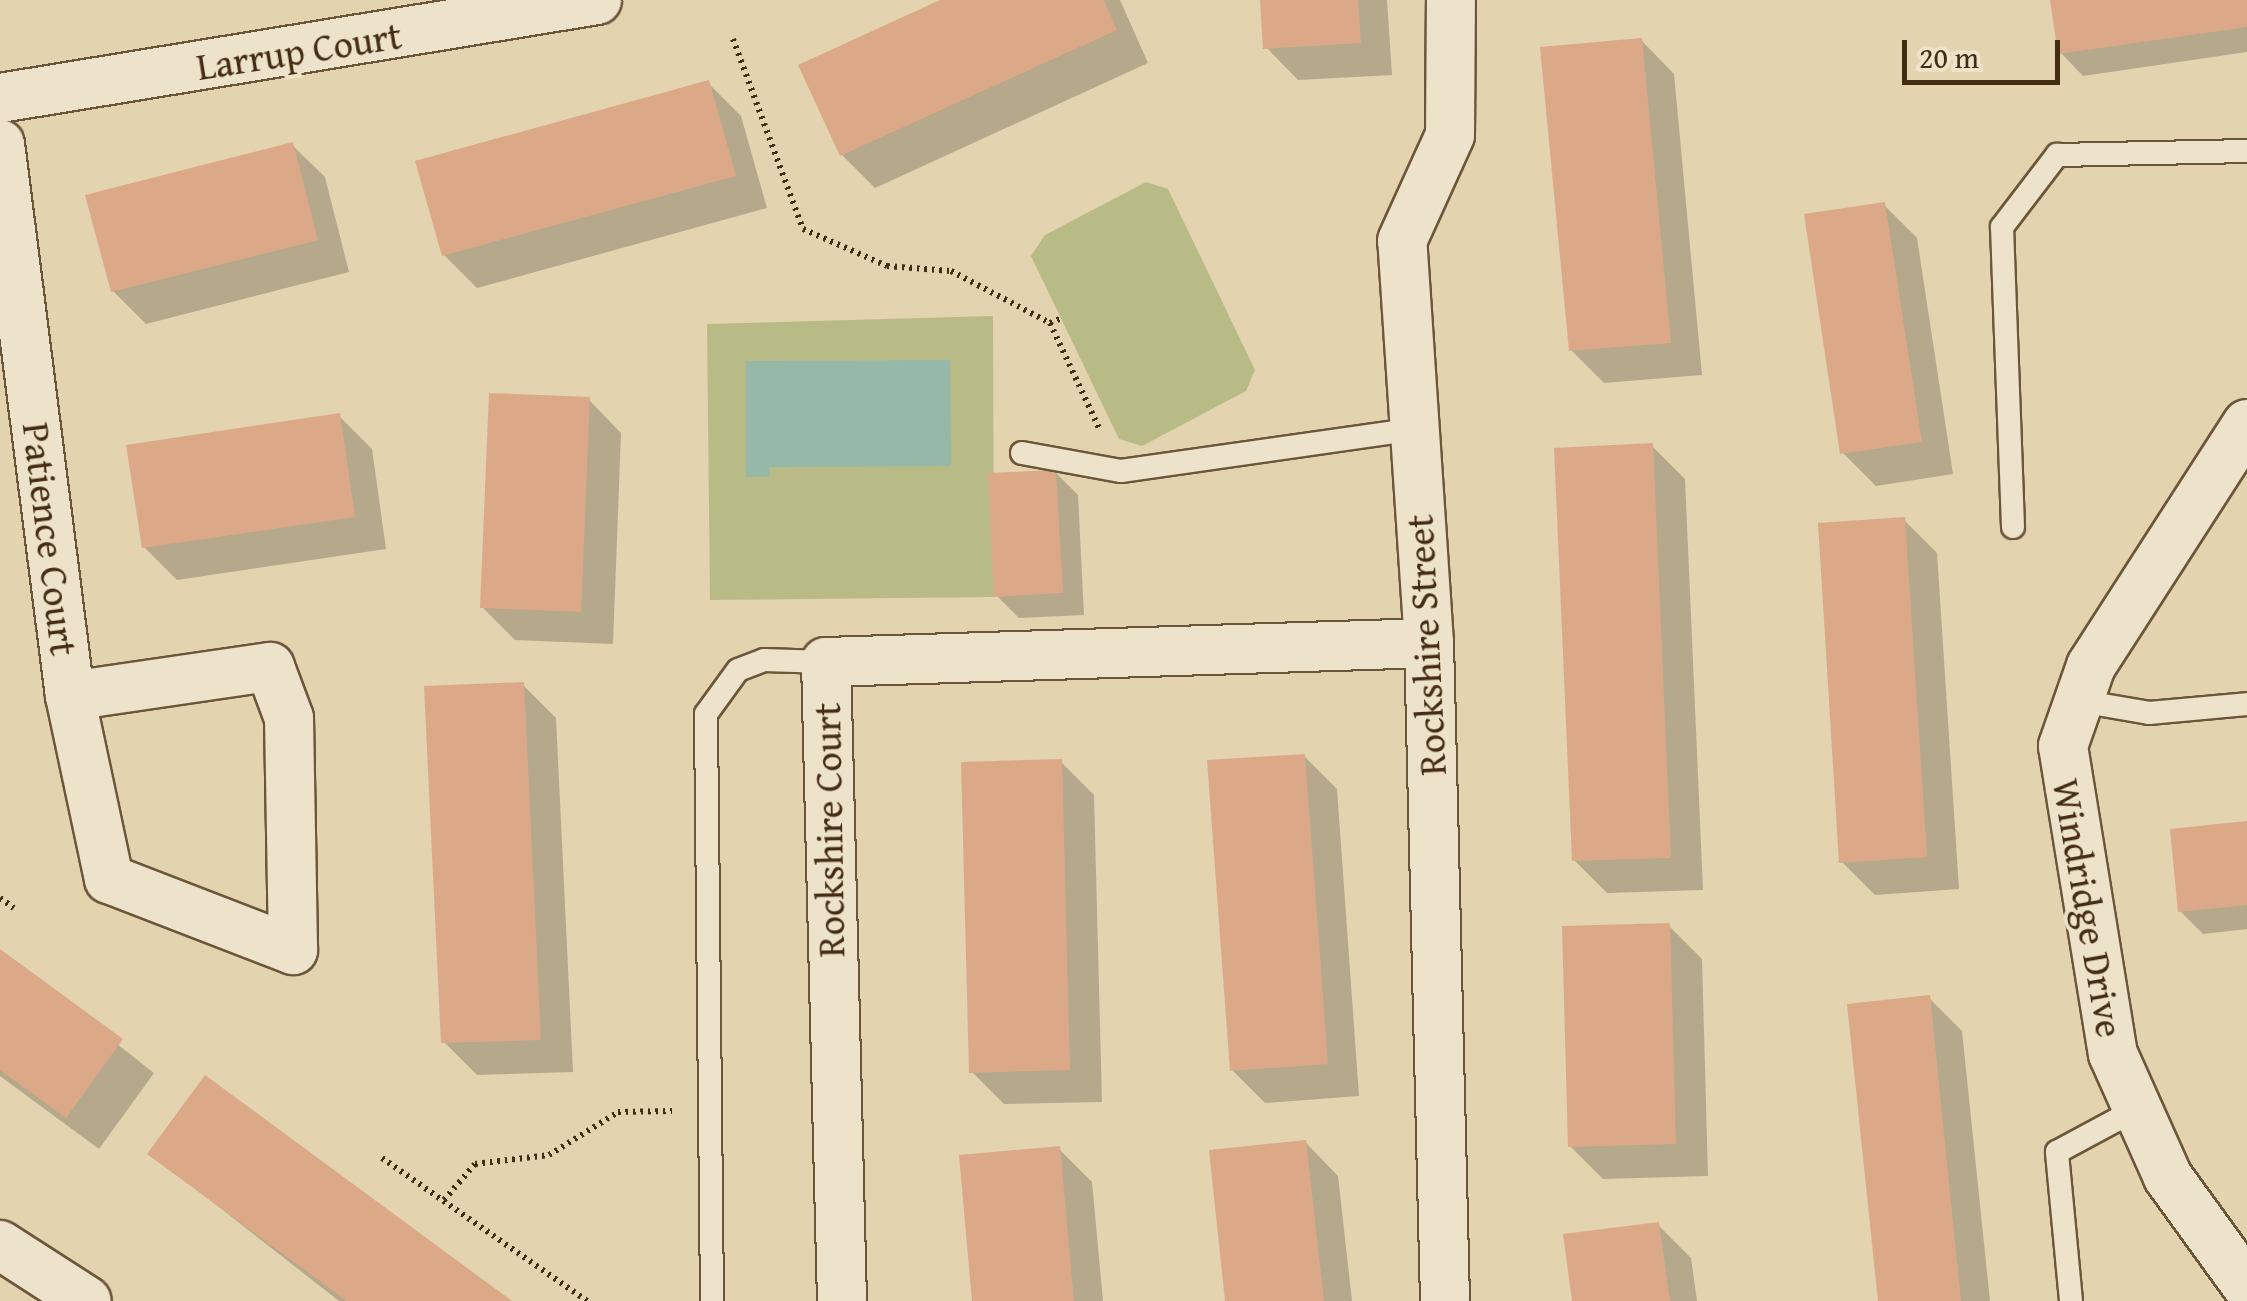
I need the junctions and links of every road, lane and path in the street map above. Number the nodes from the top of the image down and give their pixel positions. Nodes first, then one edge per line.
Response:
1 (596, 0) edge
2 (1450, 0) edge
3 (732, 39) dead end
4 (0, 98) edge
5 (0, 144) edge
6 (2247, 151) edge
7 (1062, 318) dead end
8 (1050, 323) junction
9 (2247, 424) edge
10 (1415, 429) junction
11 (1022, 454) dead end
12 (1122, 471) junction
13 (2013, 527) dead end
14 (1429, 644) junction
15 (826, 662) junction
16 (70, 696) junction
17 (2074, 700) junction
18 (2247, 704) edge
19 (0, 898) edge
20 (14, 908) dead end
21 (2133, 1111) junction
22 (636, 1112) dead end
23 (382, 1158) dead end
24 (444, 1200) junction
25 (0, 1245) edge
26 (2245, 1280) edge
27 (87, 1301) edge
28 (586, 1301) edge
29 (712, 1301) edge
30 (842, 1301) edge
31 (1445, 1301) edge
32 (2071, 1301) edge

1 - 4 street, Larrup Court
2 - 10 street, Rockshire Street
3 - 8 path
5 - 16 street, Patience Court
6 - 13 lane
7 - 8 path
8 - 12 path
9 - 17 street, Windridge Drive
10 - 12 lane
10 - 14 street, Rockshire Street
11 - 12 lane
14 - 15 street, Rockshire Court
14 - 31 street, Rockshire Street
15 - 29 lane
15 - 30 street, Rockshire Court
16 - 16 street, Patience Court
17 - 18 lane
17 - 21 street, Windridge Drive
19 - 20 path
21 - 26 street, Windridge Drive
21 - 32 lane
22 - 24 path
23 - 24 path
24 - 28 path
25 - 27 street

